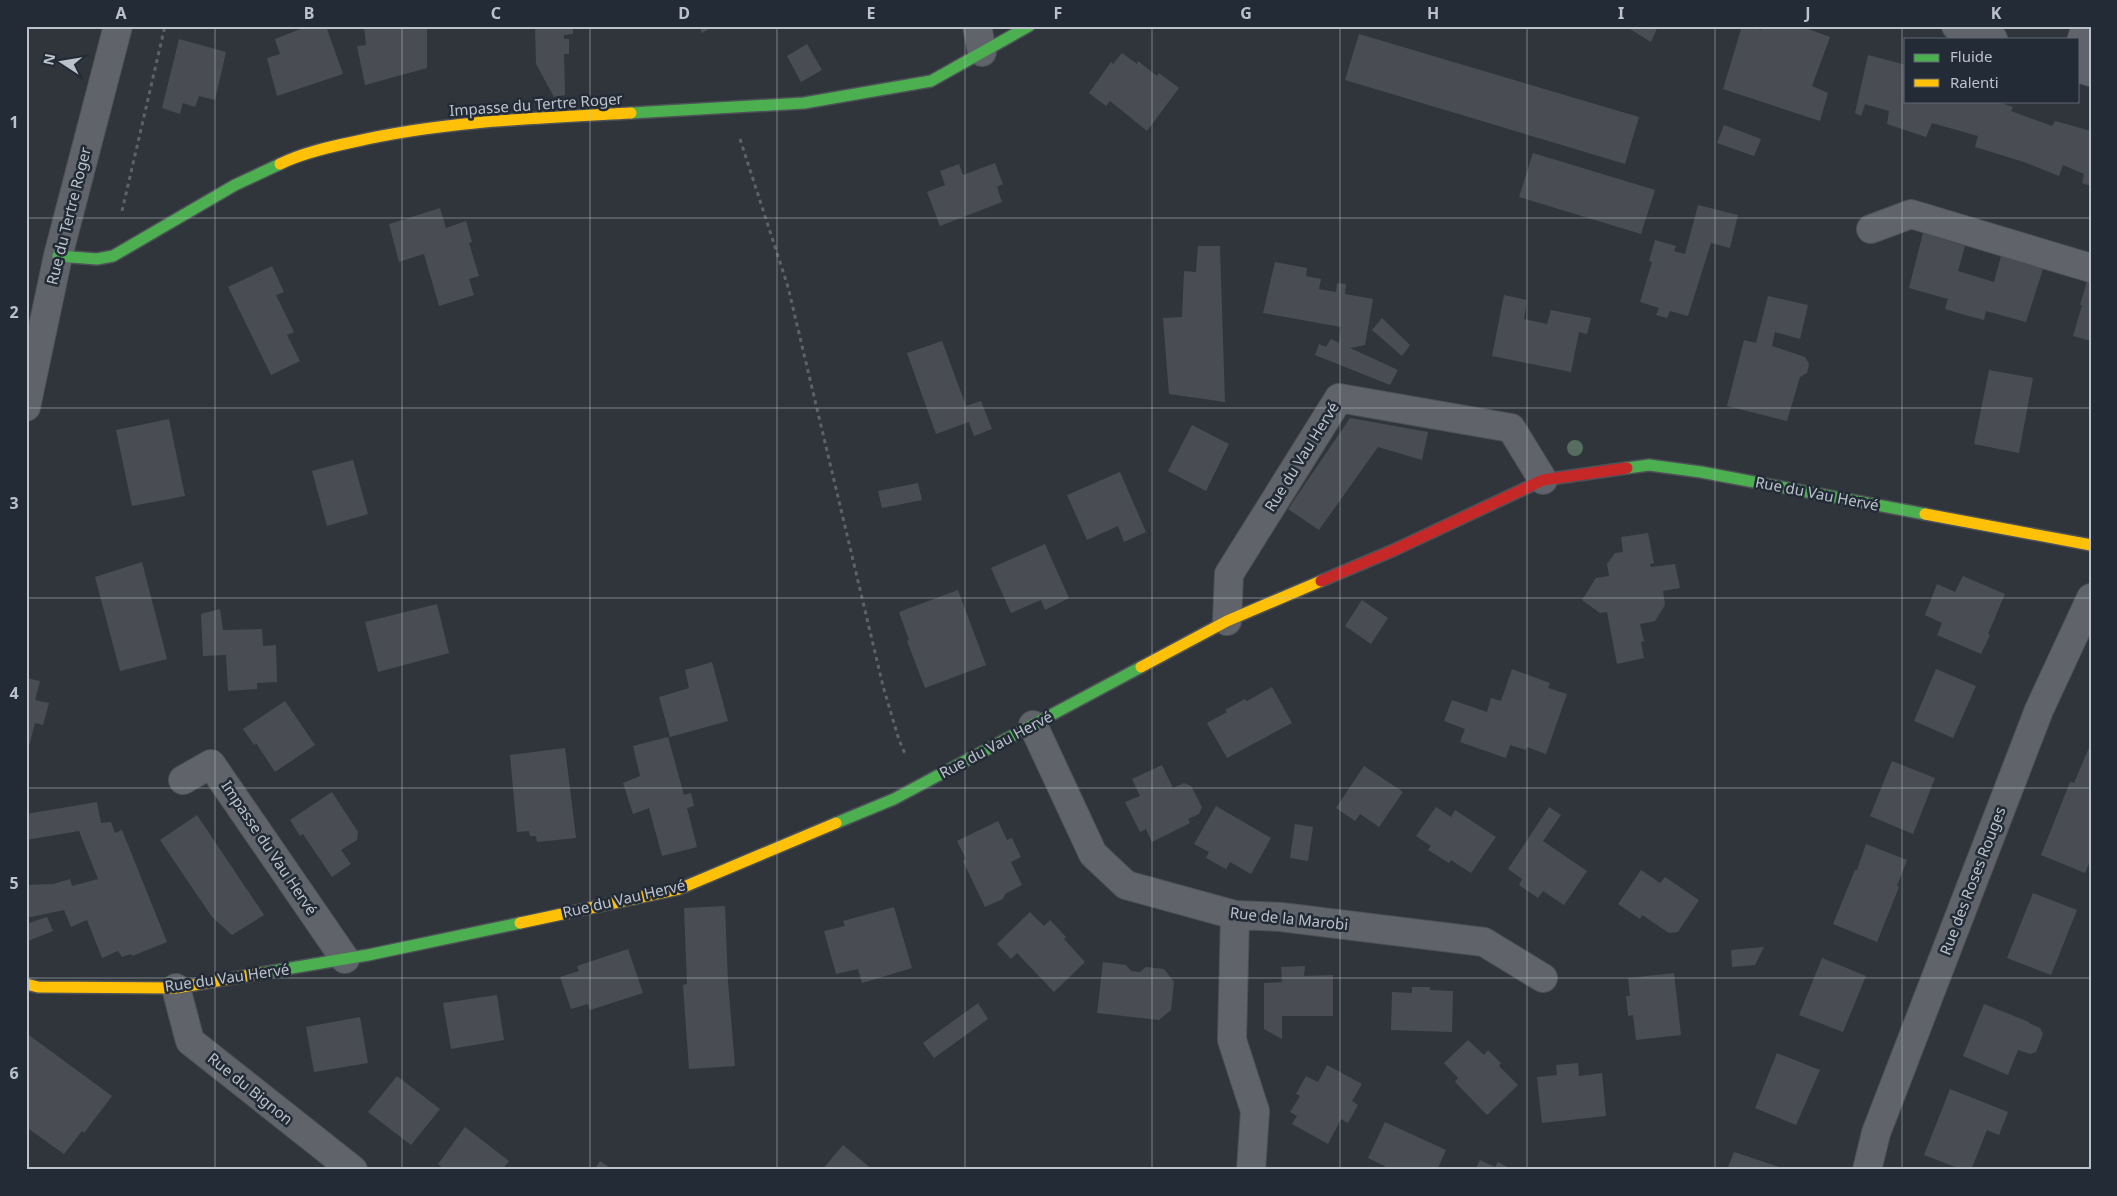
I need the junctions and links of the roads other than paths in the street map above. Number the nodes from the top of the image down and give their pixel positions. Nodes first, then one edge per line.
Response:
1 (118, 26) edge
2 (1029, 26) edge
3 (1956, 26) edge
4 (2086, 26) edge
5 (1990, 38) edge
6 (979, 39) edge
7 (2080, 45) edge
8 (1871, 229) dead end
9 (58, 256) junction
10 (2091, 268) edge
11 (26, 407) edge
12 (1543, 480) junction
13 (2091, 545) edge
14 (2091, 598) edge
15 (1227, 621) junction
16 (1033, 725) junction
17 (183, 780) dead end
18 (1235, 915) junction
19 (345, 959) junction
20 (1543, 978) dead end
21 (26, 984) edge
22 (176, 988) junction
23 (353, 1170) edge
24 (1251, 1170) edge
25 (1867, 1170) edge

1 - 9 street, Rue du Tertre Roger
2 - 6 street, Impasse du Tertre Roger
3 - 5 street
4 - 7 street
6 - 9 street, Impasse du Tertre Roger
8 - 10 street
9 - 11 street, Rue du Tertre Roger
12 - 13 street, Rue du Vau Hervé
12 - 15 street, Rue du Vau Hervé
12 - 15 street, Rue du Vau Hervé
14 - 25 street, Rue des Roses Rouges
15 - 16 street, Rue du Vau Hervé
16 - 18 street, Rue de la Marobi
16 - 19 street, Rue du Vau Hervé
17 - 19 street, Impasse du Vau Hervé
18 - 20 street, Rue de la Marobi
18 - 24 street
19 - 22 street, Rue du Vau Hervé
21 - 22 street, Rue du Vau Hervé
22 - 23 street, Rue du Bignon

